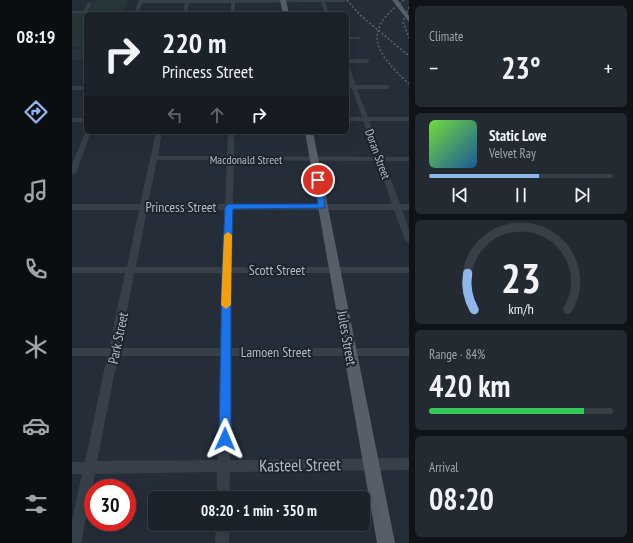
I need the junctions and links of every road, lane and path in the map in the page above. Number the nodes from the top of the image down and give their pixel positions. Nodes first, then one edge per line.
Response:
1 (395, 0) edge
2 (402, 0) edge
3 (141, 1) edge
4 (188, 1) edge
5 (233, 1) edge
6 (283, 1) edge
7 (323, 1) edge
8 (344, 1) dead end
9 (90, 3) dead end
10 (72, 12) edge
11 (137, 12) edge
12 (185, 12) edge
13 (233, 12) edge
14 (286, 12) edge
15 (326, 12) edge
16 (406, 13) edge
17 (349, 38) edge
18 (360, 38) dead end
19 (349, 61) edge
20 (367, 61) dead end
21 (350, 87) edge
22 (387, 87) dead end
23 (72, 88) edge
24 (84, 88) edge
25 (349, 119) edge
26 (365, 119) junction
27 (409, 119) edge
28 (72, 120) edge
29 (84, 120) edge
30 (87, 134) edge
31 (159, 134) edge
32 (231, 134) edge
33 (308, 134) edge
34 (154, 158) junction
35 (230, 159) junction
36 (314, 159) junction
37 (380, 159) junction
38 (409, 159) edge
39 (75, 160) edge
40 (72, 173) edge
41 (322, 206) junction
42 (72, 207) edge
43 (144, 207) junction
44 (229, 207) junction
45 (397, 207) junction
46 (409, 207) edge
47 (409, 240) edge
48 (72, 270) edge
49 (132, 270) junction
50 (227, 270) junction
51 (335, 270) junction
52 (409, 270) edge
53 (226, 351) junction
54 (72, 352) edge
55 (115, 352) junction
56 (349, 352) junction
57 (409, 352) edge
58 (370, 464) junction
59 (409, 464) edge
60 (224, 467) junction
61 (72, 468) edge
62 (90, 468) junction
63 (223, 491) edge
64 (223, 531) edge
65 (74, 543) edge
66 (222, 543) edge
67 (386, 543) edge

1 - 16 main road
2 - 16 main road
3 - 4 street
3 - 11 street
4 - 5 street
4 - 12 street
5 - 6 street
5 - 13 street
6 - 7 street
6 - 14 main road
7 - 8 street
7 - 15 street
9 - 10 street
17 - 18 street
19 - 20 street
21 - 22 street
21 - 26 street, Doran Street
23 - 24 street
25 - 26 street
26 - 27 street
26 - 37 street, Doran Street
28 - 29 street
30 - 39 street
31 - 34 street, Park Street
32 - 35 street
33 - 36 main road, Jules Street
34 - 35 street, Macdonald Street
34 - 43 street, Park Street
35 - 36 street, Macdonald Street
35 - 44 street
36 - 37 street, Macdonald Street
36 - 41 main road, Jules Street
37 - 38 street, Macdonald Street
37 - 45 street, Doran Street
39 - 40 street
41 - 44 street, Princess Street
41 - 45 street, Princess Street
41 - 51 main road, Jules Street
42 - 43 street, Princess Street
43 - 44 street, Princess Street
43 - 49 street, Park Street
44 - 50 street
45 - 46 street, Princess Street
45 - 47 street, Doran Street
48 - 49 street, Scott Street
49 - 50 street, Scott Street
49 - 55 street, Park Street
50 - 51 street, Scott Street
50 - 53 street
51 - 52 street, Scott Street
51 - 56 main road, Jules Street
53 - 55 street, Lamoen Street
53 - 56 street, Lamoen Street
53 - 60 street
54 - 55 street, Lamoen Street
55 - 62 street, Park Street
56 - 57 street, Lamoen Street
56 - 58 main road, Jules Street
58 - 59 street, Kasteel Street
58 - 60 street, Kasteel Street
58 - 67 main road, Jules Street
60 - 62 street, Kasteel Street
60 - 63 street
61 - 62 street, Kasteel Street
62 - 65 street, Park Street
64 - 66 street

